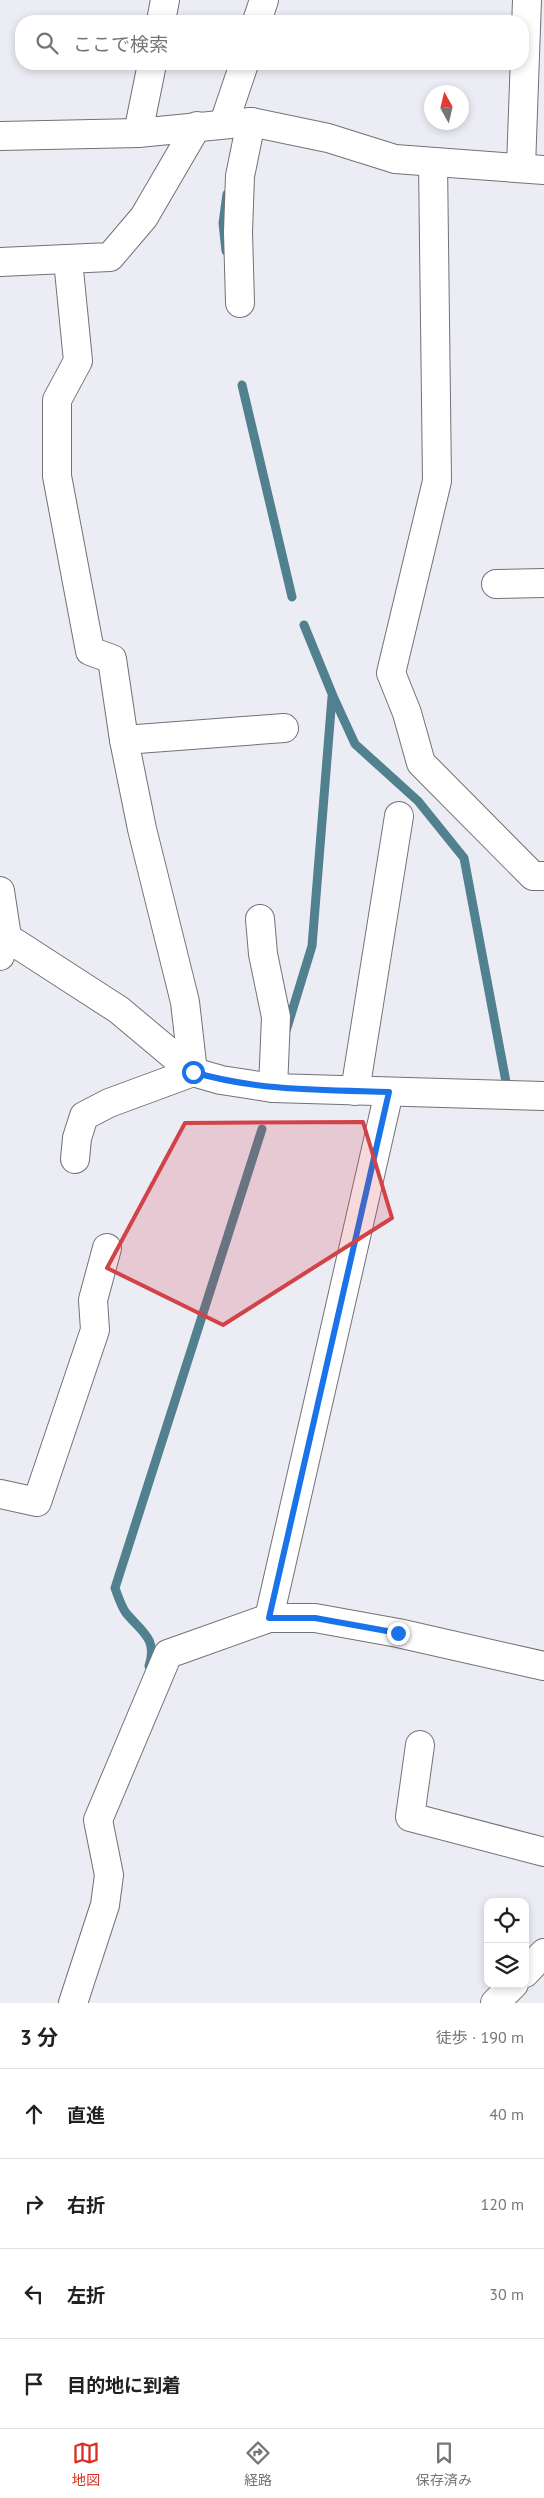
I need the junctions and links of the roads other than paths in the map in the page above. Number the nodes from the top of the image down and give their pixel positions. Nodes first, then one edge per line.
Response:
1 (165, 0) edge
2 (264, 0) edge
3 (527, 0) edge
4 (162, 15) edge
5 (259, 15) edge
6 (527, 15) edge
7 (529, 68) edge
8 (151, 70) edge
9 (243, 70) edge
10 (238, 123) junction
11 (197, 126) junction
12 (138, 133) junction
13 (0, 136) edge
14 (433, 162) junction
15 (532, 169) edge
16 (68, 260) junction
17 (0, 262) edge
18 (240, 303) dead end
19 (544, 583) edge
20 (496, 584) dead end
21 (284, 728) dead end
22 (124, 740) junction
23 (399, 816) dead end
24 (544, 876) edge
25 (0, 891) edge
26 (260, 919) dead end
27 (2, 942) edge
28 (193, 1072) junction
29 (273, 1088) junction
30 (355, 1091) junction
31 (389, 1092) junction
32 (544, 1096) edge
33 (75, 1159) dead end
34 (107, 1248) dead end
35 (0, 1494) edge
36 (269, 1618) junction
37 (544, 1666) edge
38 (420, 1745) dead end
39 (544, 1852) edge
40 (544, 1953) edge
41 (529, 1968) edge
42 (510, 1988) edge
43 (73, 2003) edge
44 (495, 2003) edge

1 - 4 street
2 - 5 street
3 - 6 street
7 - 15 street
8 - 12 street
9 - 10 street
10 - 11 street
10 - 14 street
10 - 18 street
11 - 12 street
11 - 16 street
12 - 13 street
14 - 15 street
14 - 24 street
16 - 17 street
16 - 22 street
19 - 20 street
21 - 22 street
22 - 28 street
23 - 30 street
25 - 27 street
26 - 29 street
27 - 28 street
28 - 29 street
28 - 33 street
29 - 30 street
30 - 31 street
31 - 32 street
31 - 36 street
34 - 35 street
36 - 37 street
36 - 43 street
38 - 39 street
40 - 41 street
42 - 44 street

